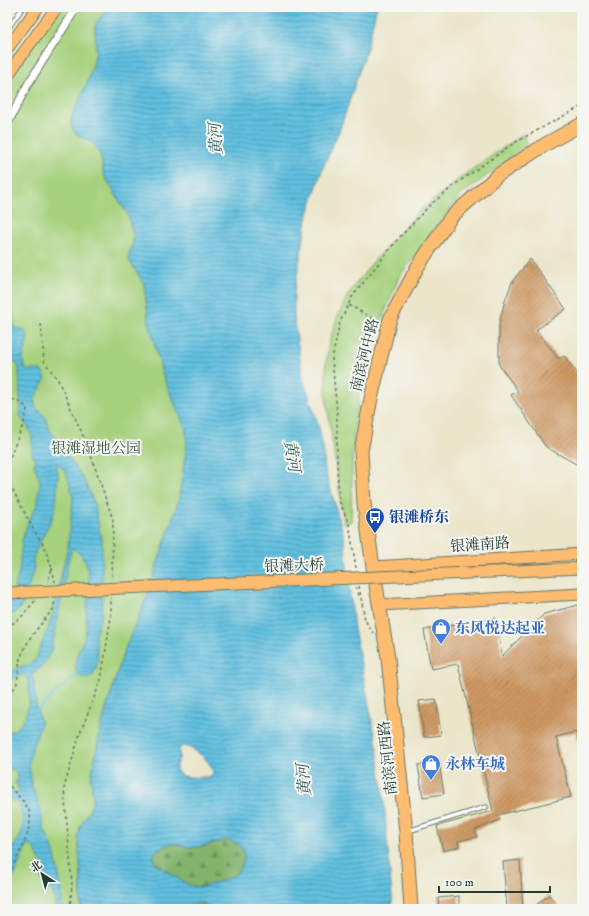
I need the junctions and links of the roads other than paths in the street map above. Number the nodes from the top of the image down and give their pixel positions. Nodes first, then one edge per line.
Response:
1 (23, 7) edge
2 (38, 7) edge
3 (57, 7) edge
4 (77, 7) edge
5 (7, 30) edge
6 (7, 49) edge
7 (7, 77) edge
8 (582, 124) edge
9 (7, 125) edge
10 (582, 132) edge
11 (582, 554) edge
12 (376, 567) junction
13 (582, 568) edge
14 (582, 575) edge
15 (7, 593) edge
16 (582, 594) edge
17 (7, 600) edge
18 (382, 605) junction
19 (486, 807) dead end
20 (409, 831) junction
21 (411, 909) edge
22 (418, 909) edge

1 - 5 lane
2 - 6 main road
3 - 7 main road
4 - 9 street
8 - 12 highway, 南滨河中路
10 - 12 highway, 南滨河中路
11 - 12 main road, 银滩南路
12 - 18 highway, 南滨河中路
13 - 15 main road, 银滩大桥, bridge
14 - 17 main road, 银滩大桥
16 - 18 main road
18 - 20 highway, 南滨河西路
19 - 20 lane
20 - 21 highway, 南滨河西路
20 - 22 highway, 南滨河西路

